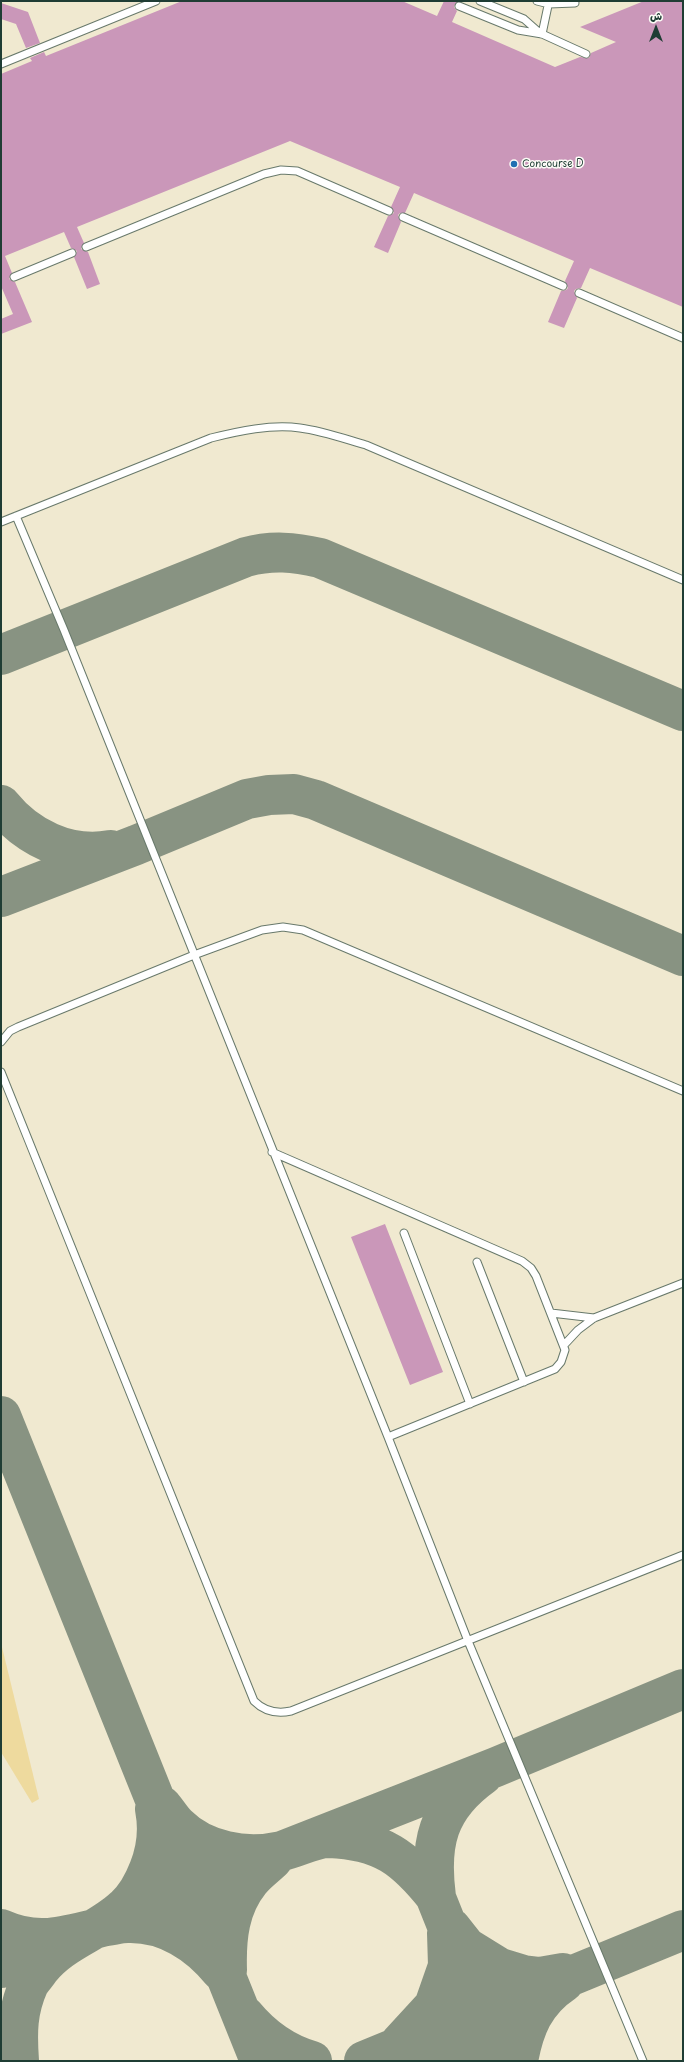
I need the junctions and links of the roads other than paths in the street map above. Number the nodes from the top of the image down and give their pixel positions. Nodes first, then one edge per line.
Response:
1 (156, 1) edge
2 (480, 1) edge
3 (537, 1) edge
4 (549, 2) edge
5 (575, 2) edge
6 (459, 6) dead end
7 (542, 34) junction
8 (586, 54) dead end
9 (1, 64) edge
10 (390, 211) dead end
11 (403, 217) dead end
12 (86, 247) dead end
13 (72, 253) dead end
14 (14, 277) dead end
15 (563, 286) dead end
16 (579, 293) dead end
17 (683, 338) edge
18 (16, 516) junction
19 (1, 522) edge
20 (683, 580) edge
21 (194, 955) junction
22 (1, 1042) edge
23 (1, 1072) edge
24 (683, 1091) edge
25 (272, 1152) junction
26 (404, 1233) dead end
27 (476, 1262) dead end
28 (683, 1283) edge
29 (551, 1313) junction
30 (594, 1318) junction
31 (564, 1345) junction
32 (524, 1382) junction
33 (470, 1404) junction
34 (388, 1437) junction
35 (683, 1555) edge
36 (468, 1641) junction
37 (643, 2061) edge

1 - 9 lane
2 - 7 lane
3 - 4 lane
4 - 5 lane
4 - 7 lane
6 - 7 lane
7 - 8 lane
10 - 12 lane
11 - 15 lane
13 - 14 lane
16 - 17 lane
18 - 19 lane
18 - 20 lane
18 - 21 lane
21 - 22 lane
21 - 24 lane
21 - 25 lane
23 - 36 lane
25 - 29 lane
25 - 34 lane
26 - 33 lane
27 - 32 lane
28 - 30 lane
29 - 30 lane
29 - 31 lane
30 - 31 lane
31 - 32 lane
32 - 33 lane
33 - 34 lane
34 - 36 lane
35 - 36 lane
36 - 37 lane

